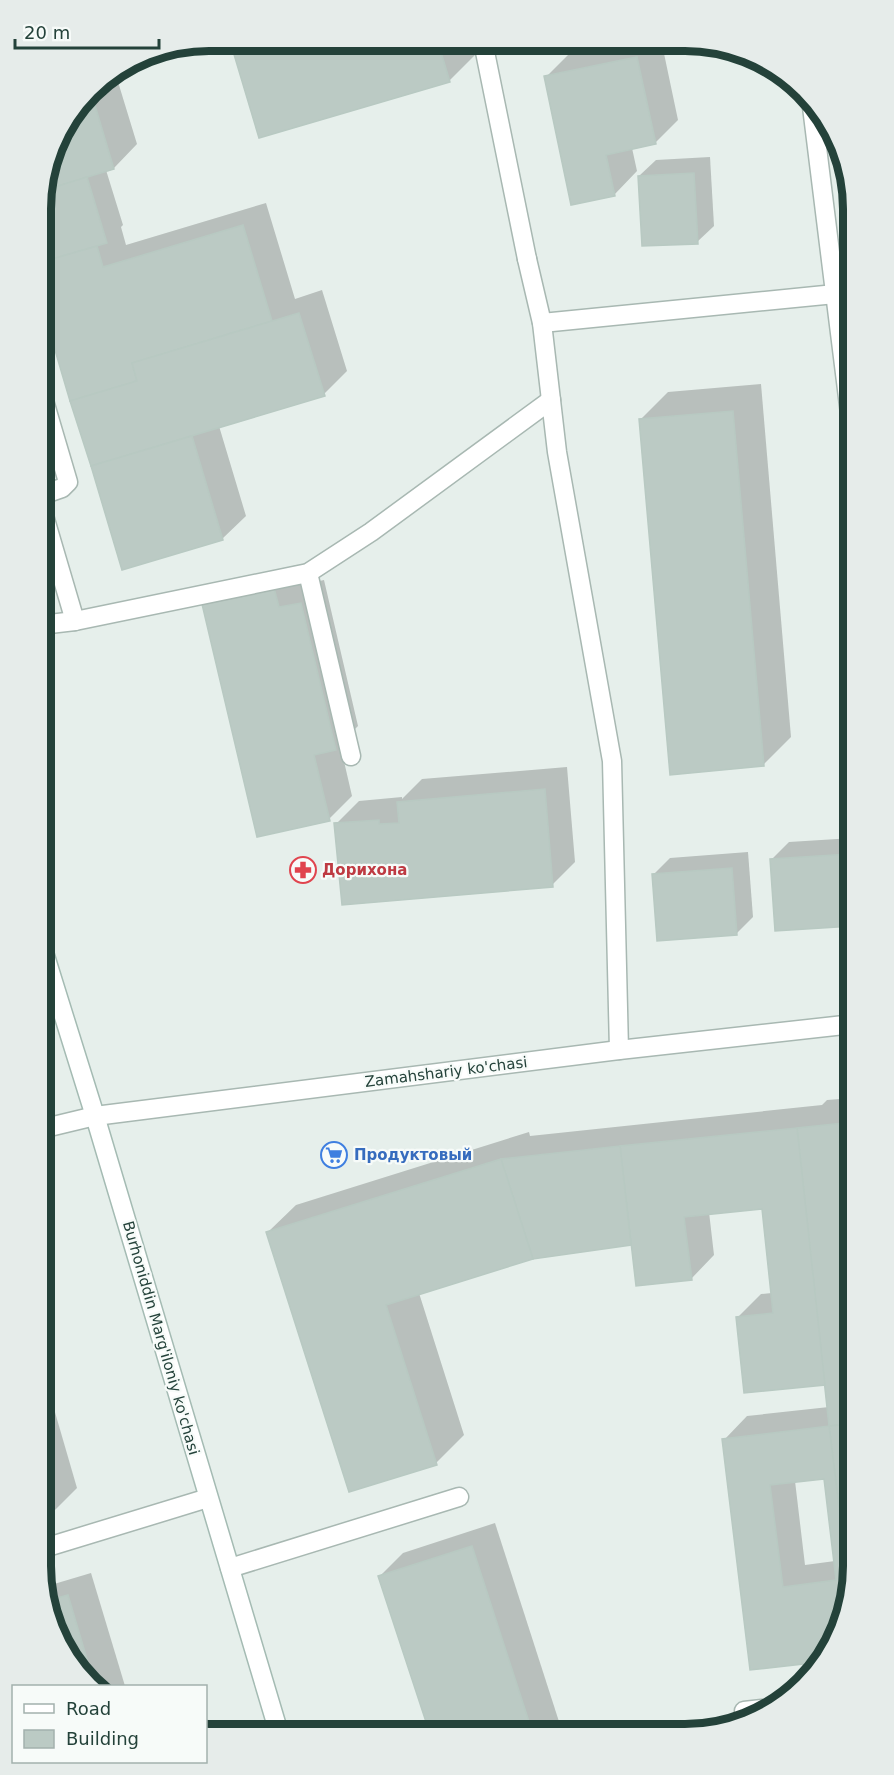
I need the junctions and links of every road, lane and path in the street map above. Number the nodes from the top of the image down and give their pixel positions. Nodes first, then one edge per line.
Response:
1 (485, 51) edge
2 (813, 117) edge
3 (835, 294) junction
4 (542, 323) junction
5 (843, 355) edge
6 (551, 400) junction
7 (51, 424) edge
8 (51, 492) edge
9 (51, 540) edge
10 (308, 573) junction
11 (75, 621) junction
12 (51, 624) edge
13 (351, 756) dead end
14 (51, 975) edge
15 (843, 1025) edge
16 (619, 1050) junction
17 (95, 1116) junction
18 (51, 1127) edge
19 (459, 1497) dead end
20 (208, 1498) junction
21 (51, 1546) edge
22 (230, 1568) junction
23 (276, 1724) edge

1 - 4 street
2 - 3 street
3 - 4 street
3 - 5 street
4 - 6 street
6 - 10 street
6 - 16 street
7 - 8 street
9 - 11 street
10 - 11 street
10 - 13 street
11 - 12 street
14 - 17 street, Burhoniddin Marg'iloniy ko'chasi
15 - 16 street, Zamahshariy ko'chasi
16 - 17 street, Zamahshariy ko'chasi
17 - 18 street, Zamahshariy ko'chasi
17 - 20 street, Burhoniddin Marg'iloniy ko'chasi
19 - 22 street
20 - 21 street
20 - 22 street, Burhoniddin Marg'iloniy ko'chasi
22 - 23 street, Burhoniddin Marg'iloniy ko'chasi

